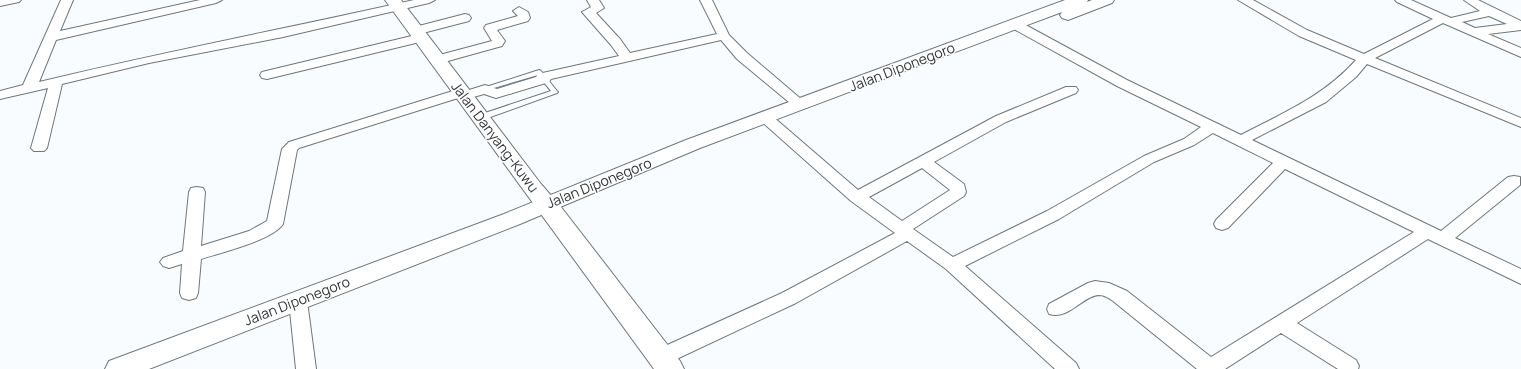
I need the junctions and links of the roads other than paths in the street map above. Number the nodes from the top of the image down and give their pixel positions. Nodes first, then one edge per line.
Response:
1 (14, 0) edge
2 (67, 0) edge
3 (216, 0) edge
4 (429, 0) edge
5 (593, 0) edge
6 (706, 0) edge
7 (1080, 0) edge
8 (1106, 0) edge
9 (1244, 0) edge
10 (1401, 0) edge
11 (1470, 0) edge
12 (0, 3) edge
13 (396, 4) edge
14 (519, 11) dead end
15 (1490, 12) junction
16 (465, 18) dead end
17 (1445, 20) junction
18 (1521, 26) edge
19 (1021, 28) junction
20 (1471, 32) junction
21 (418, 35) junction
22 (724, 36) junction
23 (51, 37) junction
24 (1521, 54) edge
25 (627, 58) junction
26 (1364, 59) junction
27 (436, 60) junction
28 (540, 74) junction
29 (267, 75) dead end
30 (56, 82) junction
31 (29, 88) junction
32 (1071, 90) dead end
33 (462, 94) junction
34 (0, 95) edge
35 (801, 105) junction
36 (479, 118) junction
37 (770, 121) junction
38 (1521, 123) edge
39 (1213, 126) junction
40 (1242, 140) junction
41 (39, 148) dead end
42 (923, 161) junction
43 (1284, 161) junction
44 (1514, 181) dead end
45 (197, 192) dead end
46 (857, 197) junction
47 (550, 208) junction
48 (1222, 224) dead end
49 (904, 232) junction
50 (1434, 236) junction
51 (193, 254) junction
52 (169, 262) dead end
53 (952, 265) junction
54 (1521, 277) edge
55 (189, 293) dead end
56 (299, 306) junction
57 (1056, 309) dead end
58 (1281, 324) junction
59 (665, 363) edge
60 (1349, 366) dead end
61 (119, 369) edge
62 (152, 369) edge
63 (306, 369) edge
64 (1069, 369) edge
65 (1210, 369) edge

1 - 12 street
2 - 23 street
3 - 23 street
4 - 13 street
5 - 25 street
6 - 22 street
7 - 19 main road, Jalan Diponegoro
8 - 19 main road, Jalan Diponegoro
9 - 26 street
10 - 17 street
11 - 15 street
13 - 21 main road, Jalan Danyang-Kuwu
13 - 30 street
14 - 27 street
15 - 17 street
15 - 18 street
16 - 21 street
17 - 20 street
17 - 26 street
18 - 20 street
19 - 35 main road, Jalan Diponegoro
19 - 37 main road, Jalan Diponegoro
19 - 39 street
20 - 24 street
21 - 27 main road, Jalan Danyang-Kuwu
21 - 29 street
22 - 25 street
22 - 35 street
23 - 31 street
25 - 28 street
26 - 38 street
26 - 40 street
27 - 33 main road, Jalan Danyang-Kuwu
28 - 33 street
28 - 36 lane
30 - 31 street
30 - 41 street
31 - 34 street
32 - 42 street
33 - 36 main road, Jalan Danyang-Kuwu
33 - 51 street
35 - 37 main road, Jalan Diponegoro
36 - 47 main road, Jalan Danyang-Kuwu
37 - 46 street
37 - 47 main road, Jalan Diponegoro
39 - 40 street
39 - 53 street
40 - 43 street
42 - 46 street
42 - 49 street
43 - 48 street
43 - 50 street
44 - 50 street
45 - 51 street
46 - 49 street
47 - 56 main road, Jalan Diponegoro
47 - 59 main road, Jalan Danyang-Kuwu
49 - 53 street
49 - 59 street
50 - 54 street
50 - 58 street
51 - 52 street
51 - 55 street
53 - 64 street
56 - 61 main road, Jalan Diponegoro
56 - 62 main road, Jalan Diponegoro
56 - 63 street
57 - 65 street
58 - 60 street
58 - 65 street

